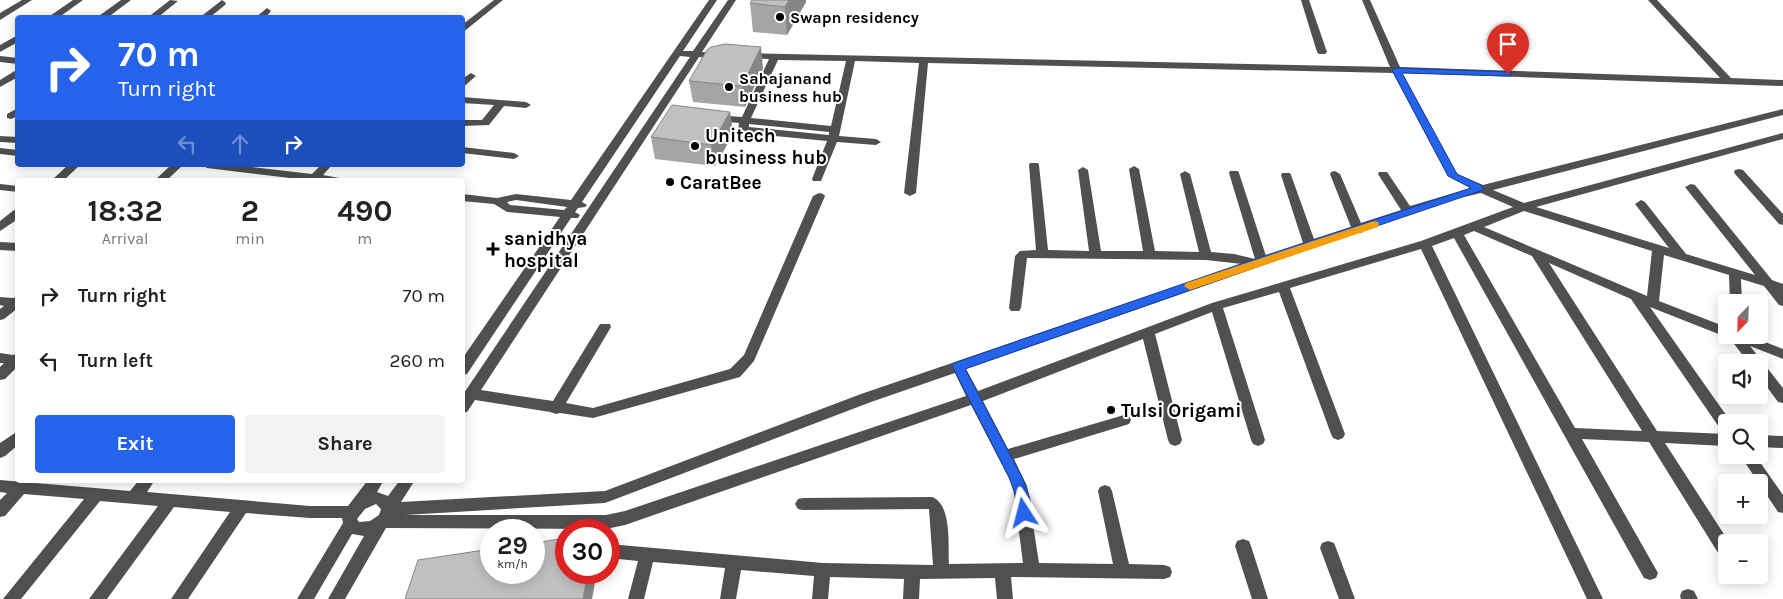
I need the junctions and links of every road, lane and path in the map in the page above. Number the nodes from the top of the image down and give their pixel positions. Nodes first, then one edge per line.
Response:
1 (28, 0) edge
2 (79, 0) edge
3 (127, 0) edge
4 (499, 0) edge
5 (714, 0) edge
6 (732, 0) edge
7 (1305, 0) edge
8 (1366, 0) edge
9 (1652, 0) edge
10 (174, 1) dead end
11 (222, 4) dead end
12 (267, 11) dead end
13 (56, 15) edge
14 (104, 15) edge
15 (155, 15) edge
16 (207, 15) edge
17 (262, 15) edge
18 (0, 17) edge
19 (465, 28) edge
20 (15, 40) edge
21 (0, 49) edge
22 (1322, 52) dead end
23 (677, 53) junction
24 (694, 55) junction
25 (775, 56) junction
26 (851, 58) junction
27 (0, 59) edge
28 (924, 60) junction
29 (15, 61) edge
30 (1396, 70) junction
31 (15, 74) edge
32 (471, 76) dead end
33 (465, 81) edge
34 (1728, 81) junction
35 (1783, 83) edge
36 (0, 84) edge
37 (465, 100) edge
38 (501, 103) junction
39 (526, 105) dead end
40 (1783, 112) edge
41 (706, 117) edge
42 (745, 121) junction
43 (465, 122) edge
44 (834, 134) junction
45 (1783, 136) edge
46 (0, 139) edge
47 (15, 140) edge
48 (876, 142) dead end
49 (465, 150) edge
50 (0, 152) edge
51 (15, 153) edge
52 (514, 156) dead end
53 (1034, 165) dead end
54 (73, 167) edge
55 (176, 167) edge
56 (224, 167) edge
57 (325, 167) edge
58 (1134, 169) dead end
59 (1083, 170) dead end
60 (1739, 172) dead end
61 (1234, 173) dead end
62 (1186, 174) dead end
63 (1335, 174) dead end
64 (1383, 174) dead end
65 (1286, 175) dead end
66 (59, 178) edge
67 (162, 178) edge
68 (315, 178) joint
69 (817, 179) dead end
70 (0, 187) edge
71 (1691, 187) dead end
72 (1480, 188) junction
73 (15, 189) edge
74 (910, 193) dead end
75 (819, 196) dead end
76 (465, 197) edge
77 (497, 201) junction
78 (575, 204) junction
79 (1642, 204) dead end
80 (1523, 207) junction
81 (592, 212) junction
82 (1408, 212) junction
83 (15, 215) edge
84 (568, 215) junction
85 (1783, 221) edge
86 (0, 227) edge
87 (1474, 227) junction
88 (1358, 230) junction
89 (1457, 233) junction
90 (1425, 244) junction
91 (0, 246) edge
92 (1310, 246) junction
93 (15, 247) edge
94 (1658, 250) junction
95 (1042, 254) junction
96 (1096, 255) junction
97 (1537, 255) junction
98 (1150, 256) junction
99 (1206, 256) junction
100 (1683, 258) junction
101 (1259, 262) junction
102 (1735, 273) junction
103 (1767, 283) junction
104 (1283, 286) junction
105 (1783, 288) edge
106 (1736, 294) edge
107 (1635, 296) junction
108 (0, 301) edge
109 (15, 302) edge
110 (1783, 302) edge
111 (15, 303) edge
112 (1654, 303) junction
113 (1216, 306) junction
114 (1015, 308) dead end
115 (0, 316) edge
116 (605, 327) dead end
117 (1718, 329) edge
118 (1148, 332) junction
119 (1741, 344) edge
120 (1757, 344) edge
121 (1749, 354) edge
122 (1783, 354) edge
123 (0, 358) edge
124 (15, 359) edge
125 (15, 361) edge
126 (465, 366) edge
127 (958, 366) junction
128 (0, 375) edge
129 (1768, 379) edge
130 (473, 394) junction
131 (975, 398) junction
132 (1783, 398) edge
133 (465, 404) edge
134 (556, 408) junction
135 (1718, 415) edge
136 (1124, 420) dead end
137 (1571, 433) junction
138 (1338, 434) dead end
139 (1654, 437) junction
140 (15, 439) edge
141 (1175, 440) dead end
142 (1258, 440) dead end
143 (1718, 440) edge
144 (1768, 441) edge
145 (1783, 442) edge
146 (0, 452) edge
147 (1005, 456) junction
148 (1753, 464) edge
149 (146, 483) edge
150 (375, 483) edge
151 (406, 483) edge
152 (0, 486) edge
153 (21, 488) junction
154 (1105, 491) dead end
155 (97, 494) junction
156 (134, 497) junction
157 (171, 500) junction
158 (804, 504) dead end
159 (242, 506) junction
160 (1783, 507) edge
161 (0, 511) edge
162 (353, 514) junction
163 (385, 515) junction
164 (620, 520) edge
165 (555, 524) edge
166 (1718, 538) edge
167 (1243, 546) dead end
168 (1328, 548) dead end
169 (620, 553) edge
170 (647, 556) junction
171 (734, 564) junction
172 (823, 570) junction
173 (1032, 570) junction
174 (941, 571) junction
175 (1002, 571) junction
176 (1122, 571) junction
177 (912, 572) junction
178 (1164, 572) dead end
179 (1650, 573) dead end
180 (12, 599) edge
181 (97, 599) edge
182 (179, 599) edge
183 (305, 599) edge
184 (336, 599) edge
185 (636, 599) edge
186 (728, 599) edge
187 (820, 599) edge
188 (911, 599) edge
189 (1005, 599) edge
190 (1260, 599) edge
191 (1347, 599) edge
192 (1595, 599) edge

1 - 18 street
2 - 13 street
3 - 14 street
4 - 19 street
5 - 23 street
6 - 24 street
7 - 22 street
8 - 30 street
9 - 34 street
10 - 15 street
11 - 16 street
12 - 17 street
20 - 21 street
23 - 24 street
23 - 78 street
24 - 25 street
24 - 81 street
25 - 26 street
25 - 42 street
26 - 28 street
26 - 44 street
27 - 29 street
28 - 30 street
28 - 74 street
30 - 34 street
30 - 72 street
31 - 36 street
32 - 33 street
34 - 35 street
37 - 38 street
38 - 39 street
38 - 43 street
40 - 72 street
41 - 42 street
42 - 44 street
44 - 48 street
44 - 69 street
45 - 80 street
46 - 47 street
49 - 52 street
50 - 51 street
53 - 95 street
54 - 66 street
55 - 67 street
56 - 68 street
57 - 68 street
58 - 98 street
59 - 96 street
60 - 85 street
61 - 101 street
62 - 99 street
63 - 88 street
64 - 82 street
65 - 92 street
70 - 73 street
71 - 103 street
72 - 80 street
72 - 82 street
75 - 134 street
76 - 77 street
77 - 78 street
77 - 84 street
78 - 81 street
78 - 84 street
79 - 100 street
80 - 87 street
80 - 94 street
81 - 84 street
81 - 130 street
82 - 88 street
83 - 86 street
84 - 126 street
87 - 89 street
87 - 97 street
88 - 92 street
89 - 90 street
89 - 137 street
90 - 104 street
90 - 192 street
91 - 93 street
92 - 101 street
94 - 100 street
94 - 112 street
95 - 96 street
95 - 114 street
96 - 98 street
97 - 107 street
97 - 139 street
98 - 99 street
99 - 101 street
100 - 102 street
101 - 127 street
102 - 103 street
102 - 106 street
103 - 105 street
103 - 110 street
104 - 113 street
104 - 138 street
107 - 112 street
107 - 135 street
108 - 109 street
111 - 115 street
112 - 117 street
113 - 118 street
113 - 142 street
116 - 134 street
118 - 131 street
118 - 141 street
119 - 121 street
120 - 122 street
123 - 124 street
125 - 128 street
127 - 131 street
127 - 163 street
129 - 132 street
130 - 133 street
130 - 134 street
131 - 147 street
131 - 164 street
136 - 147 street
137 - 139 street
137 - 179 street
139 - 143 street
139 - 166 street
140 - 146 street
144 - 145 street
147 - 173 street
148 - 160 street
149 - 156 street
150 - 162 street
151 - 163 street
152 - 153 street
153 - 155 street
153 - 161 street
154 - 176 street
155 - 156 street
155 - 180 street
156 - 157 street
157 - 159 street
157 - 181 street
158 - 174 street
159 - 162 street
159 - 182 street
162 - 163 street
162 - 163 street
162 - 183 street
163 - 165 street
163 - 184 street
167 - 190 street
168 - 191 street
169 - 170 street
170 - 171 street
170 - 185 street
171 - 172 street
171 - 186 street
172 - 177 street
172 - 187 street
173 - 175 street
173 - 176 street
174 - 175 street
174 - 177 street
175 - 189 street
176 - 178 street
177 - 188 street

